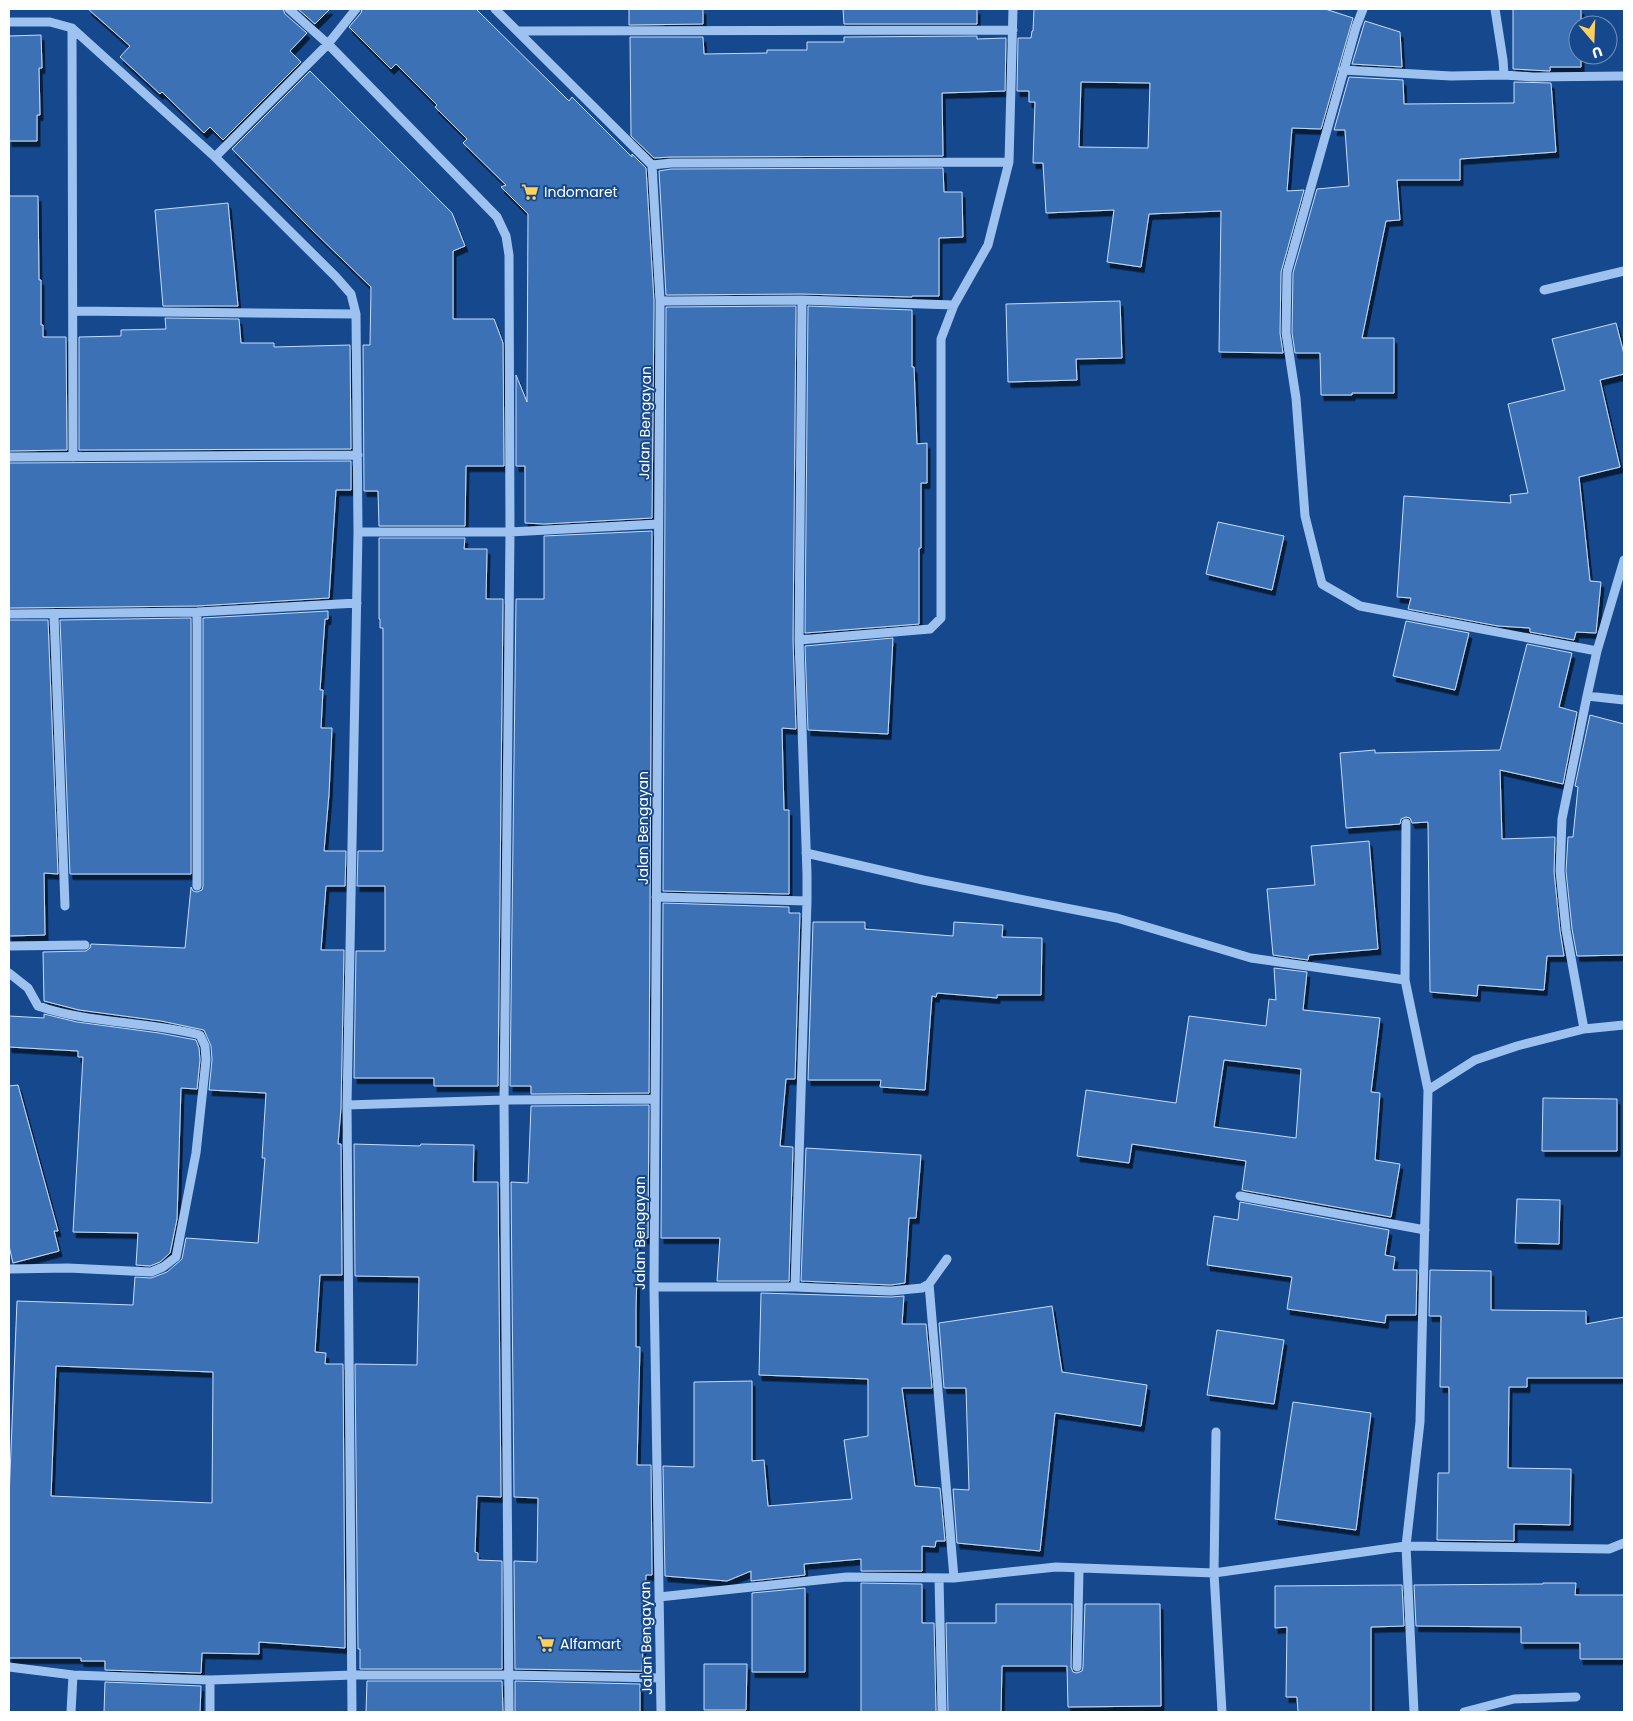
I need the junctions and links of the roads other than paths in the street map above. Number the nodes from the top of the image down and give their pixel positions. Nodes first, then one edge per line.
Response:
1 (289, 9) edge
2 (356, 9) edge
3 (495, 9) edge
4 (1014, 9) edge
5 (1363, 9) edge
6 (1495, 9) edge
7 (9, 22) edge
8 (72, 28) junction
9 (1013, 30) junction
10 (518, 31) junction
11 (328, 44) junction
12 (1344, 70) junction
13 (1504, 74) junction
14 (1624, 76) edge
15 (215, 157) junction
16 (1009, 162) junction
17 (652, 165) junction
18 (1624, 271) edge
19 (1544, 290) dead end
20 (802, 300) junction
21 (660, 302) junction
22 (954, 304) junction
23 (73, 311) junction
24 (356, 314) junction
25 (358, 456) junction
26 (9, 457) edge
27 (73, 457) junction
28 (658, 524) junction
29 (358, 532) junction
30 (510, 532) junction
31 (1624, 560) edge
32 (357, 603) junction
33 (197, 612) junction
34 (9, 614) edge
35 (54, 614) junction
36 (799, 640) junction
37 (1597, 651) junction
38 (1587, 696) junction
39 (1624, 700) edge
40 (1406, 822) dead end
41 (806, 852) junction
42 (197, 886) dead end
43 (656, 897) junction
44 (807, 901) junction
45 (65, 906) dead end
46 (85, 945) dead end
47 (9, 946) edge
48 (9, 973) edge
49 (1406, 980) junction
50 (1624, 1025) edge
51 (1584, 1029) junction
52 (1428, 1090) junction
53 (504, 1100) junction
54 (655, 1100) junction
55 (347, 1105) junction
56 (1240, 1196) dead end
57 (1425, 1230) junction
58 (947, 1259) dead end
59 (9, 1269) edge
60 (929, 1284) junction
61 (795, 1286) junction
62 (654, 1287) junction
63 (1216, 1432) dead end
64 (1624, 1543) edge
65 (1406, 1546) junction
66 (1079, 1569) junction
67 (1214, 1573) junction
68 (939, 1578) junction
69 (954, 1578) junction
70 (659, 1597) junction
71 (9, 1667) edge
72 (1076, 1667) dead end
73 (73, 1675) junction
74 (353, 1675) junction
75 (508, 1675) junction
76 (660, 1678) junction
77 (210, 1680) junction
78 (1576, 1697) dead end
79 (71, 1712) edge
80 (210, 1712) edge
81 (352, 1712) edge
82 (509, 1712) edge
83 (661, 1712) edge
84 (942, 1712) edge
85 (1222, 1712) edge
86 (1414, 1712) edge
87 (1464, 1712) edge

1 - 11 street
2 - 11 street
3 - 10 street
4 - 9 street
5 - 12 street
6 - 13 street
7 - 8 street
8 - 15 street
8 - 23 street
9 - 10 street
9 - 16 street
10 - 17 street
11 - 15 street
11 - 30 street
12 - 13 street
12 - 37 street
13 - 14 street
15 - 24 street
16 - 17 street
16 - 22 street
17 - 21 street, Jalan Bengayan
18 - 19 street
20 - 21 street
20 - 22 street
20 - 36 street
21 - 28 street, Jalan Bengayan
22 - 36 street
23 - 24 street
23 - 27 street
24 - 25 street
25 - 27 street
25 - 29 street
26 - 27 street
28 - 30 street
28 - 43 street, Jalan Bengayan
29 - 30 street
29 - 32 street
30 - 53 street
31 - 37 street
32 - 33 street
32 - 55 street
33 - 35 street
33 - 42 street
34 - 35 street
35 - 45 street
36 - 41 street
37 - 38 street
38 - 39 street
38 - 51 street
40 - 49 street
41 - 44 street
41 - 49 street
43 - 44 street
43 - 54 street, Jalan Bengayan
44 - 61 street
46 - 47 street
48 - 59 street
49 - 52 street
50 - 51 street
51 - 52 street
52 - 57 street
53 - 54 street
53 - 55 street
53 - 75 street
54 - 62 street, Jalan Bengayan
55 - 74 street
56 - 57 street
57 - 65 street
58 - 60 street
60 - 61 street
60 - 69 street
61 - 62 street
62 - 70 street, Jalan Bengayan
63 - 67 street
64 - 65 street
65 - 67 street
65 - 86 street
66 - 67 street
66 - 69 street
66 - 72 street
67 - 85 street
68 - 69 street
68 - 70 street
68 - 84 street
70 - 76 street, Jalan Bengayan
71 - 73 street
73 - 77 street
73 - 79 street
74 - 75 street
74 - 77 street
74 - 81 street
75 - 76 street
75 - 82 street
76 - 83 street, Jalan Bengayan
77 - 80 street
78 - 87 street

